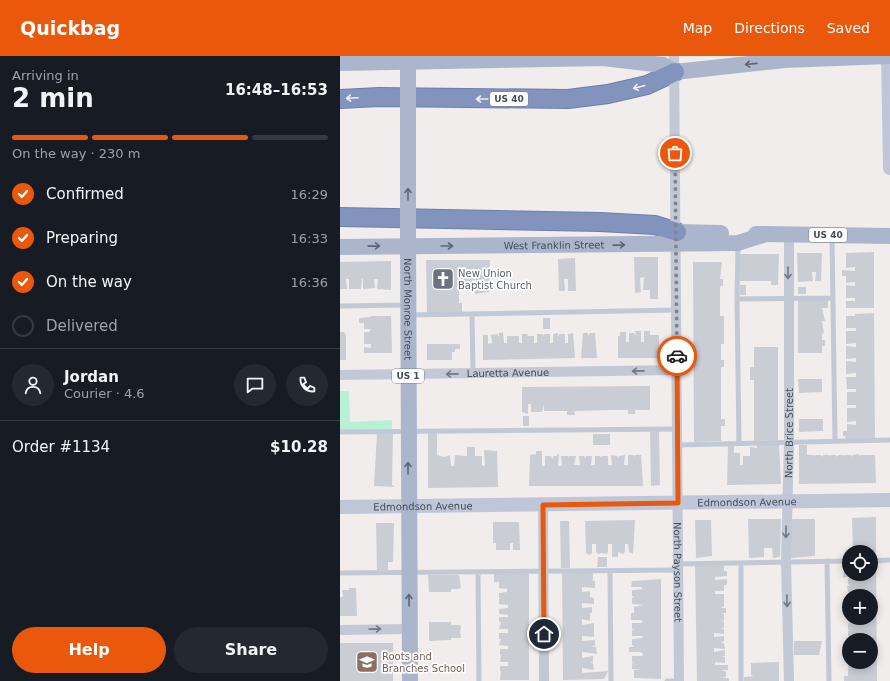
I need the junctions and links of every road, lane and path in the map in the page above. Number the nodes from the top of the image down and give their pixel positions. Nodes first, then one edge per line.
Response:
1 (888, 56) edge
2 (408, 59) edge
3 (340, 63) edge
4 (674, 64) edge
5 (340, 99) edge
6 (890, 168) edge
7 (340, 217) edge
8 (340, 228) edge
9 (766, 234) junction
10 (789, 234) junction
11 (832, 235) junction
12 (890, 236) edge
13 (676, 238) junction
14 (408, 239) junction
15 (738, 243) junction
16 (340, 246) edge
17 (788, 298) junction
18 (832, 298) junction
19 (737, 299) junction
20 (340, 306) edge
21 (408, 310) junction
22 (676, 310) junction
23 (472, 314) junction
24 (677, 370) junction
25 (473, 373) junction
26 (408, 374) junction
27 (340, 375) edge
28 (677, 428) junction
29 (340, 432) edge
30 (408, 432) junction
31 (890, 440) edge
32 (834, 441) junction
33 (789, 442) junction
34 (739, 443) junction
35 (677, 444) junction
36 (890, 500) edge
37 (786, 502) junction
38 (678, 503) junction
39 (543, 505) junction
40 (408, 507) junction
41 (340, 508) edge
42 (890, 560) edge
43 (827, 561) junction
44 (842, 561) edge
45 (878, 561) edge
46 (786, 562) junction
47 (741, 563) junction
48 (678, 567) junction
49 (610, 571) junction
50 (478, 572) junction
51 (543, 572) junction
52 (340, 573) edge
53 (409, 573) junction
54 (410, 629) junction
55 (340, 630) edge
56 (410, 681) edge
57 (479, 681) edge
58 (544, 681) edge
59 (611, 681) edge
60 (667, 681) edge
61 (679, 681) edge
62 (741, 681) edge
63 (789, 681) edge
64 (829, 681) edge

1 -> 4 main road, US 40
1 - 6 main road
2 - 3 main road
2 - 4 main road
14 -> 2 main road, North Monroe Street / US 1, bridge
4 -> 5 highway, US 40
4 - 13 street, North Payson Street
7 - 13 highway
8 - 13 highway, US 40
9 - 10 main road, West Franklin Street / US 40
9 - 13 main road, West Franklin Street / US 40
9 - 15 main road, West Franklin Street
10 - 11 main road, West Franklin Street / US 40
10 -> 17 street, North Brice Street
11 - 12 main road, West Franklin Street / US 40
11 - 18 lane
14 -> 13 main road, West Franklin Street
13 - 15 main road, West Franklin Street
13 - 22 street, North Payson Street
16 -> 14 main road, West Franklin Street
14 - 21 main road, North Monroe Street / US 1
15 - 19 lane
17 - 18 lane
17 - 19 lane
17 - 33 street, North Brice Street
18 - 32 lane
19 - 34 lane
20 - 21 lane
21 - 23 lane
21 - 26 main road, North Monroe Street / US 1
22 - 23 lane
22 - 24 street, North Payson Street
23 - 25 lane
24 -> 25 street, Lauretta Avenue
24 - 28 street, North Payson Street
25 -> 26 street, Lauretta Avenue
26 - 27 street, Lauretta Avenue
26 - 30 main road, North Monroe Street / US 1
28 - 30 lane
28 - 35 street, North Payson Street
29 - 30 lane
40 -> 30 main road, North Monroe Street / US 1
31 - 32 lane
32 - 33 lane
33 - 34 lane
33 - 37 street, North Brice Street
34 - 35 lane
35 - 38 street, North Payson Street
36 - 37 main road, Edmondson Avenue
37 - 38 main road, Edmondson Avenue
37 -> 46 street, North Brice Street
38 - 39 main road, Edmondson Avenue
38 - 48 street, North Payson Street
39 - 40 main road, Edmondson Avenue
39 - 51 street
40 - 41 main road, Edmondson Avenue
40 - 53 main road, North Monroe Street / US 1
42 - 45 lane
43 - 44 lane
43 - 46 lane
43 - 64 lane
46 - 47 lane
46 -> 63 street, North Brice Street
47 - 48 lane
47 - 62 lane
48 - 49 lane
48 - 61 street, North Payson Street
49 - 51 lane
49 - 59 lane
50 - 51 lane
50 - 53 lane
50 - 57 lane
51 - 58 street
52 - 53 lane
54 -> 53 main road, North Monroe Street / US 1
55 -> 54 street
54 - 56 main road, North Monroe Street / US 1
60 - 61 lane

